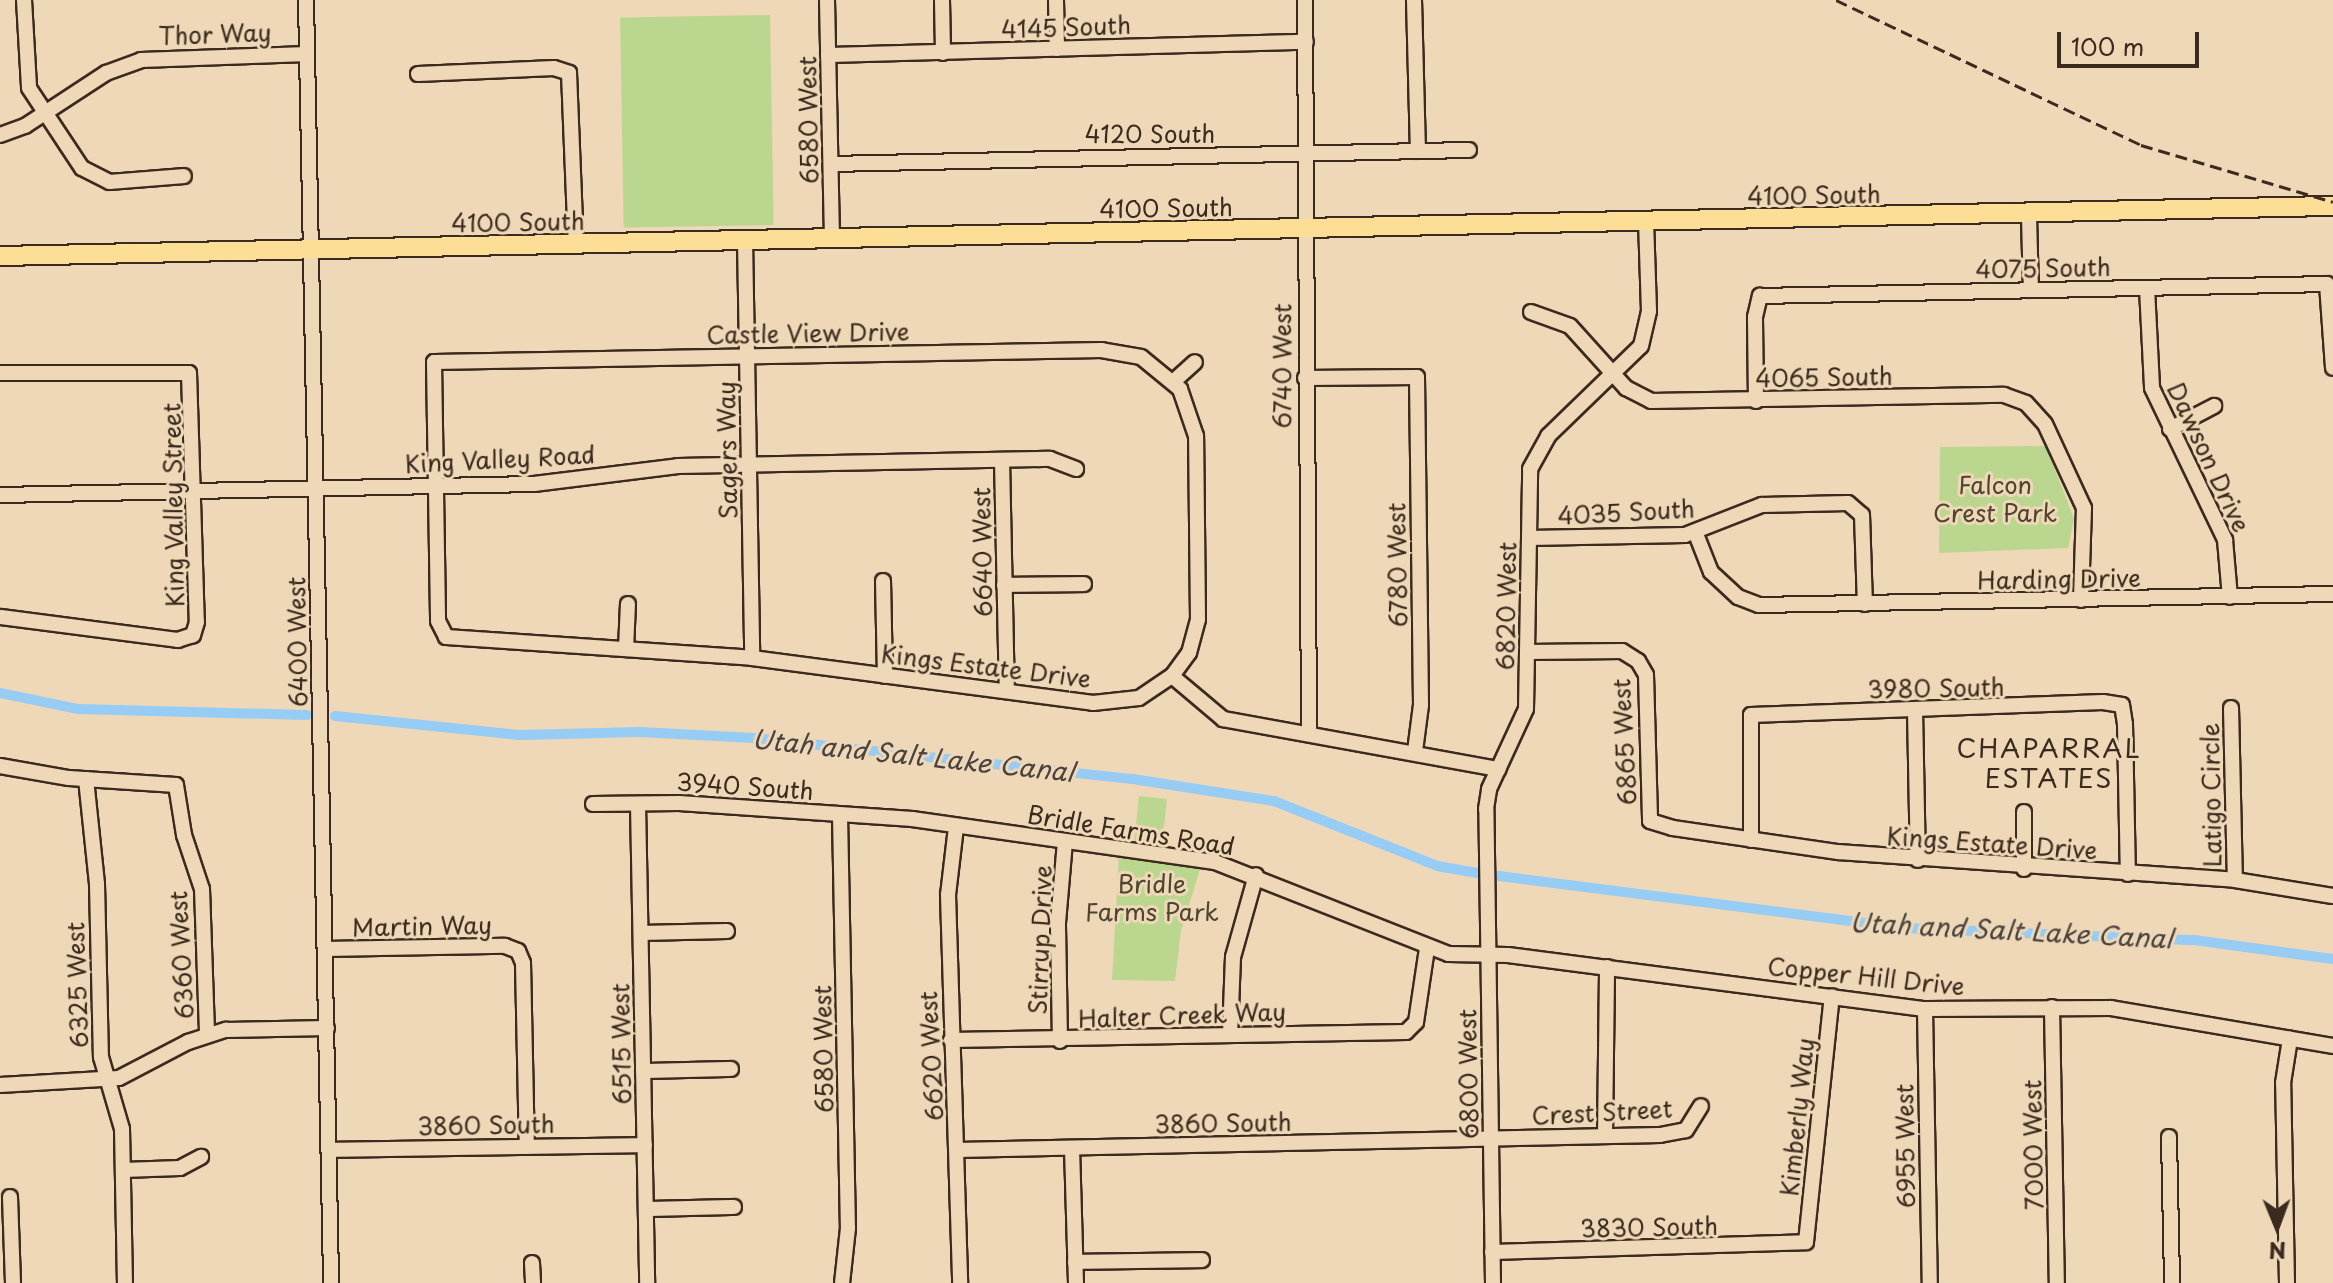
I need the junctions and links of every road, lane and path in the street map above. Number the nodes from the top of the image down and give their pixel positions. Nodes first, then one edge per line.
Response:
1 (24, 0) edge
2 (306, 0) edge
3 (827, 0) edge
4 (942, 0) edge
5 (1056, 0) edge
6 (1305, 0) edge
7 (1414, 0) edge
8 (1306, 42) junction
9 (1057, 49) junction
10 (943, 53) junction
11 (307, 54) junction
12 (828, 55) junction
13 (418, 74) dead end
14 (44, 113) junction
15 (0, 135) edge
16 (1469, 150) dead end
17 (1418, 151) junction
18 (1305, 154) junction
19 (831, 164) junction
20 (184, 176) dead end
21 (2333, 206) edge
22 (2029, 216) junction
23 (1646, 222) junction
24 (1305, 230) junction
25 (832, 239) junction
26 (745, 240) junction
27 (576, 244) junction
28 (312, 250) junction
29 (0, 256) edge
30 (2147, 288) junction
31 (2031, 290) junction
32 (1531, 312) dead end
33 (747, 356) junction
34 (1195, 362) dead end
35 (2333, 368) edge
36 (0, 373) edge
37 (1615, 374) junction
38 (1305, 378) junction
39 (1174, 381) junction
40 (1756, 401) junction
41 (2214, 406) dead end
42 (2170, 429) junction
43 (1002, 460) junction
44 (749, 464) junction
45 (1076, 469) dead end
46 (436, 486) junction
47 (316, 488) junction
48 (195, 491) junction
49 (0, 495) edge
50 (1696, 534) junction
51 (1529, 538) junction
52 (883, 581) dead end
53 (1084, 584) dead end
54 (1004, 585) junction
55 (2333, 594) edge
56 (2230, 597) junction
57 (2081, 600) junction
58 (628, 604) dead end
59 (1865, 604) junction
60 (0, 617) edge
61 (626, 649) junction
62 (1527, 652) junction
63 (752, 658) junction
64 (885, 676) junction
65 (1172, 676) junction
66 (1007, 691) junction
67 (2231, 708) dead end
68 (1915, 710) junction
69 (1309, 733) junction
70 (1415, 751) junction
71 (0, 766) edge
72 (1499, 769) junction
73 (86, 779) junction
74 (593, 804) dead end
75 (638, 804) junction
76 (2024, 812) dead end
77 (840, 815) junction
78 (894, 818) joint
79 (1650, 821) joint
80 (956, 827) junction
81 (1751, 840) junction
82 (1065, 841) junction
83 (1918, 860) junction
84 (1487, 864) joint
85 (2024, 869) junction
86 (2128, 874) junction
87 (1256, 875) junction
88 (2235, 880) junction
89 (2333, 896) edge
90 (727, 931) dead end
91 (641, 933) junction
92 (1427, 948) junction
93 (325, 949) junction
94 (1489, 954) junction
95 (1607, 967) junction
96 (1832, 996) junction
97 (2052, 1007) junction
98 (1925, 1009) junction
99 (327, 1028) junction
100 (207, 1035) junction
101 (1230, 1035) junction
102 (2290, 1039) junction
103 (951, 1040) junction
104 (1060, 1041) junction
105 (2333, 1046) edge
106 (731, 1069) dead end
107 (643, 1071) junction
108 (108, 1080) junction
109 (0, 1085) edge
110 (1701, 1106) dead end
111 (1605, 1136) junction
112 (2169, 1137) dead end
113 (1491, 1139) junction
114 (645, 1145) junction
115 (527, 1147) junction
116 (1072, 1148) junction
117 (329, 1150) junction
118 (957, 1150) junction
119 (201, 1157) dead end
120 (123, 1170) junction
121 (10, 1197) dead end
122 (734, 1207) dead end
123 (646, 1209) junction
124 (1806, 1242) joint
125 (1492, 1252) junction
126 (1202, 1260) dead end
127 (1075, 1262) junction
128 (532, 1263) dead end
129 (13, 1283) edge
130 (125, 1283) edge
131 (331, 1283) edge
132 (533, 1283) edge
133 (647, 1283) edge
134 (842, 1283) edge
135 (960, 1283) edge
136 (1076, 1283) edge
137 (1493, 1283) edge
138 (1930, 1283) edge
139 (2057, 1283) edge
140 (2172, 1283) edge
141 (2287, 1283) edge

1 - 14 street
2 - 11 street, 6400 West
3 - 12 street, 6580 West
4 - 10 street
5 - 9 street
6 - 8 street, 6740 West
7 - 17 street
8 - 9 street, 4145 South
8 - 18 street, 6740 West
9 - 10 street, 4145 South
10 - 12 street, 4145 South
11 - 14 street, Thor Way
11 - 28 street, 6400 West
12 - 19 street, 6580 West
13 - 27 street
14 - 15 street, Thor Way
14 - 20 street
16 - 17 street, 4120 South
17 - 18 street, 4120 South
18 - 19 street, 4120 South
18 - 24 street, 6740 West
19 - 25 street, 6580 West
21 - 22 main road, 4100 South
22 - 23 main road, 4100 South
22 - 31 street
23 - 24 main road, 4100 South
23 - 37 street
24 - 25 main road, 4100 South
24 - 38 street, 6740 West
25 - 26 main road, 4100 South
26 - 27 main road, 4100 South
26 - 33 street, Sagers Way
27 - 28 main road, 4100 South
28 - 29 main road, 4100 South
28 - 47 street, 6400 West
30 - 31 street, 4075 South
30 - 35 street, 4075 South
30 - 42 street, Dawson Drive
31 - 40 street, 4075 South
32 - 37 street, 4065 South
33 - 39 street, Castle View Drive
33 - 44 street, Sagers Way
33 - 46 street, Castle View Drive
34 - 39 street
36 - 48 street, King Valley Street
37 - 40 street, 4065 South
37 - 51 street, 6820 West
38 - 69 street, 6740 West
38 - 70 street, 6780 West
39 - 65 street, Castle View Drive
40 - 57 street, 4065 South
41 - 42 street
42 - 56 street, Dawson Drive
43 - 44 street, King Valley Road
43 - 45 street, King Valley Road
43 - 54 street, 6640 West
44 - 46 street, King Valley Road
44 - 63 street, Sagers Way
46 - 47 street, King Valley Road
46 - 61 street, Kings Estate Drive
47 - 48 street, King Valley Road
47 - 93 street, 6400 West
48 - 49 street, King Valley Road
48 - 60 street, King Valley Street
50 - 51 street, 4035 South
50 - 59 street, Harding Drive
50 - 59 street, 4035 South
51 - 62 street, 6820 West
52 - 64 street
53 - 54 street
54 - 66 street, 6640 West
55 - 56 street, Harding Drive
56 - 57 street, Harding Drive
57 - 59 street, Harding Drive
58 - 61 street
61 - 63 street, Kings Estate Drive
62 - 72 street, 6820 West
62 - 79 street, 6865 West
63 - 64 street, Kings Estate Drive
64 - 66 street, Kings Estate Drive
65 - 66 street, Kings Estate Drive
65 - 69 street
67 - 88 street, Latigo Circle
68 - 81 street, 3980 South
68 - 83 street
68 - 86 street, 3980 South
69 - 70 street
70 - 72 street
71 - 73 street
72 - 84 street, 6820 West
73 - 100 street, 6360 West
73 - 108 street, 6325 West
74 - 75 street, 3940 South
75 - 77 street, 3940 South
75 - 91 street, 6515 West
76 - 85 street
77 - 78 street, 3940 South
77 - 134 street, 6580 West
78 - 80 street, Bridle Farms Road
79 - 81 street, Kings Estate Drive
80 - 82 street, Bridle Farms Road
80 - 103 street, 6620 West
81 - 83 street, Kings Estate Drive
82 - 87 street, Bridle Farms Road
82 - 104 street, Stirrup Drive
83 - 85 street, Kings Estate Drive
84 - 94 street, 6800 West
85 - 86 street, Kings Estate Drive
86 - 88 street, Kings Estate Drive
87 - 92 street, Bridle Farms Road
87 - 101 street
88 - 89 street, Kings Estate Drive
90 - 91 street
91 - 107 street, 6515 West
92 - 94 street, Bridle Farms Road
92 - 101 street, Halter Creek Way
93 - 99 street, 6400 West
93 - 115 street, Martin Way
94 - 95 street, Copper Hill Drive
94 - 113 street, 6800 West
95 - 96 street, Copper Hill Drive
95 - 111 street
96 - 98 street, Copper Hill Drive
96 - 124 street, Kimberly Way
97 - 98 street, Copper Hill Drive
97 - 102 street, Copper Hill Drive
97 - 139 street, 7000 West
98 - 138 street, 6955 West
99 - 100 street
99 - 117 street, 6400 West
100 - 108 street
101 - 104 street, Halter Creek Way
102 - 105 street, Copper Hill Drive
102 - 141 street
103 - 104 street, Halter Creek Way
103 - 118 street, 6620 West
106 - 107 street
107 - 114 street, 6515 West
108 - 109 street
108 - 120 street, 6325 West
110 - 111 street, Crest Street
111 - 113 street, Crest Street
112 - 140 street
113 - 116 street, 3860 South
113 - 125 street, 6800 West
114 - 115 street, 3860 South
114 - 123 street, 6515 West
115 - 117 street, 3860 South
116 - 118 street, 3860 South
116 - 127 street
117 - 131 street, 6400 West
118 - 135 street, 6620 West
119 - 120 street
120 - 130 street, 6325 West
121 - 129 street
122 - 123 street
123 - 133 street, 6515 West
124 - 125 street, 3830 South
125 - 137 street, 6800 West
126 - 127 street
127 - 136 street
128 - 132 street

